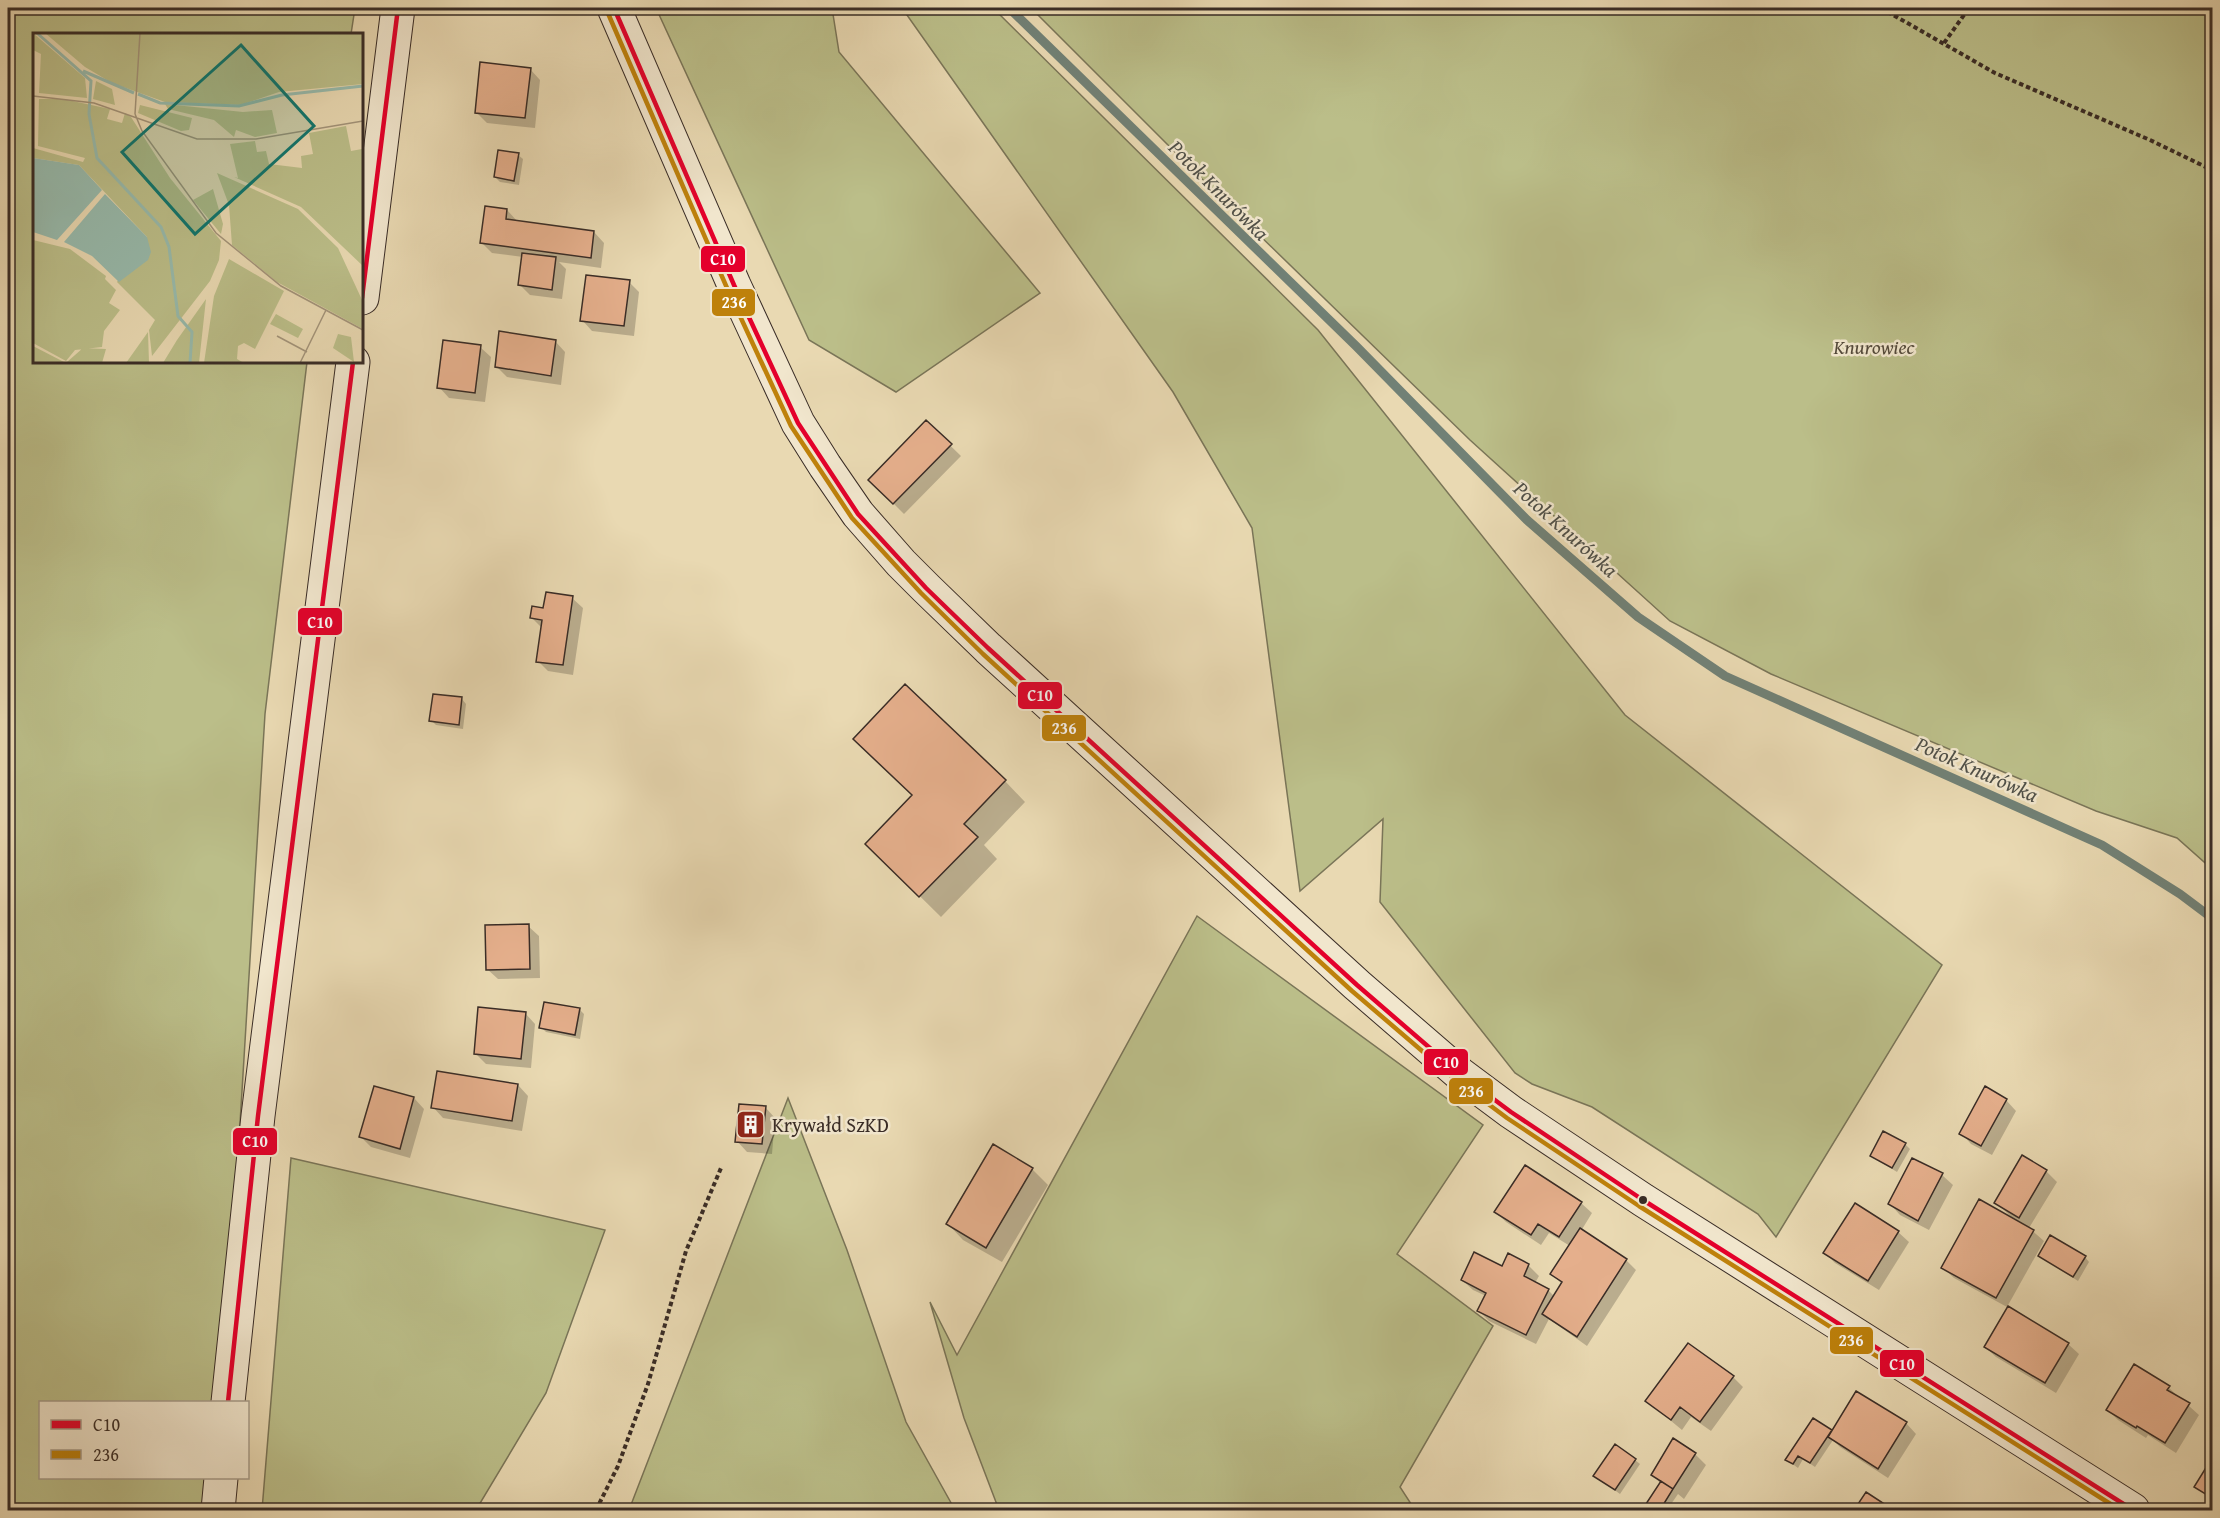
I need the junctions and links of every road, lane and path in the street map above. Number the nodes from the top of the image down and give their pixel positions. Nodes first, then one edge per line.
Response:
1 (398, 8) edge
2 (614, 8) edge
3 (1881, 8) edge
4 (1970, 8) edge
5 (1943, 44) junction
6 (2212, 170) edge
7 (363, 290) edge
8 (353, 363) edge
9 (721, 1168) dead end
10 (228, 1401) edge
11 (221, 1479) edge
12 (218, 1510) edge
13 (596, 1510) edge
14 (2133, 1510) edge

1 - 7 main road
2 - 14 main road
3 - 5 path
4 - 5 path
5 - 6 path
8 - 10 main road
9 - 13 path
11 - 12 main road

